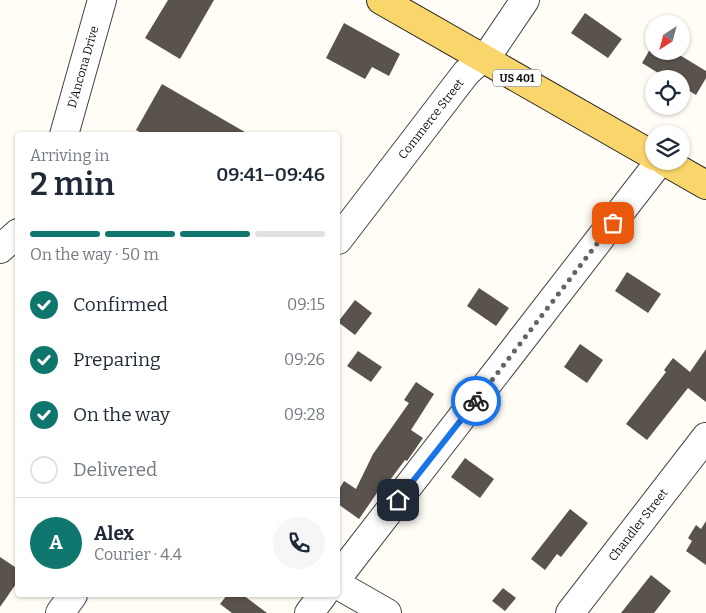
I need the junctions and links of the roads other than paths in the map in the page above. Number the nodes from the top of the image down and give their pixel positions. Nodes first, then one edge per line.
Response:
1 (102, 0) edge
2 (381, 0) edge
3 (525, 0) edge
4 (483, 58) junction
5 (65, 132) edge
6 (645, 151) edge
7 (655, 170) edge
8 (678, 170) edge
9 (706, 185) edge
10 (15, 235) edge
11 (340, 237) edge
12 (0, 249) edge
13 (706, 437) edge
14 (340, 574) edge
15 (340, 586) edge
16 (72, 597) edge
17 (321, 597) edge
18 (60, 613) edge
19 (309, 613) edge
20 (387, 613) edge
21 (570, 613) edge

1 - 5 street, D'Ancona Drive
2 - 4 main road, US 401
3 - 4 street, Commerce Street
4 - 6 main road, US 401
4 - 11 street, Commerce Street
7 - 14 street
8 - 9 main road
10 - 12 street
13 - 21 street, Chandler Street
15 - 20 street
16 - 18 street
17 - 19 street

